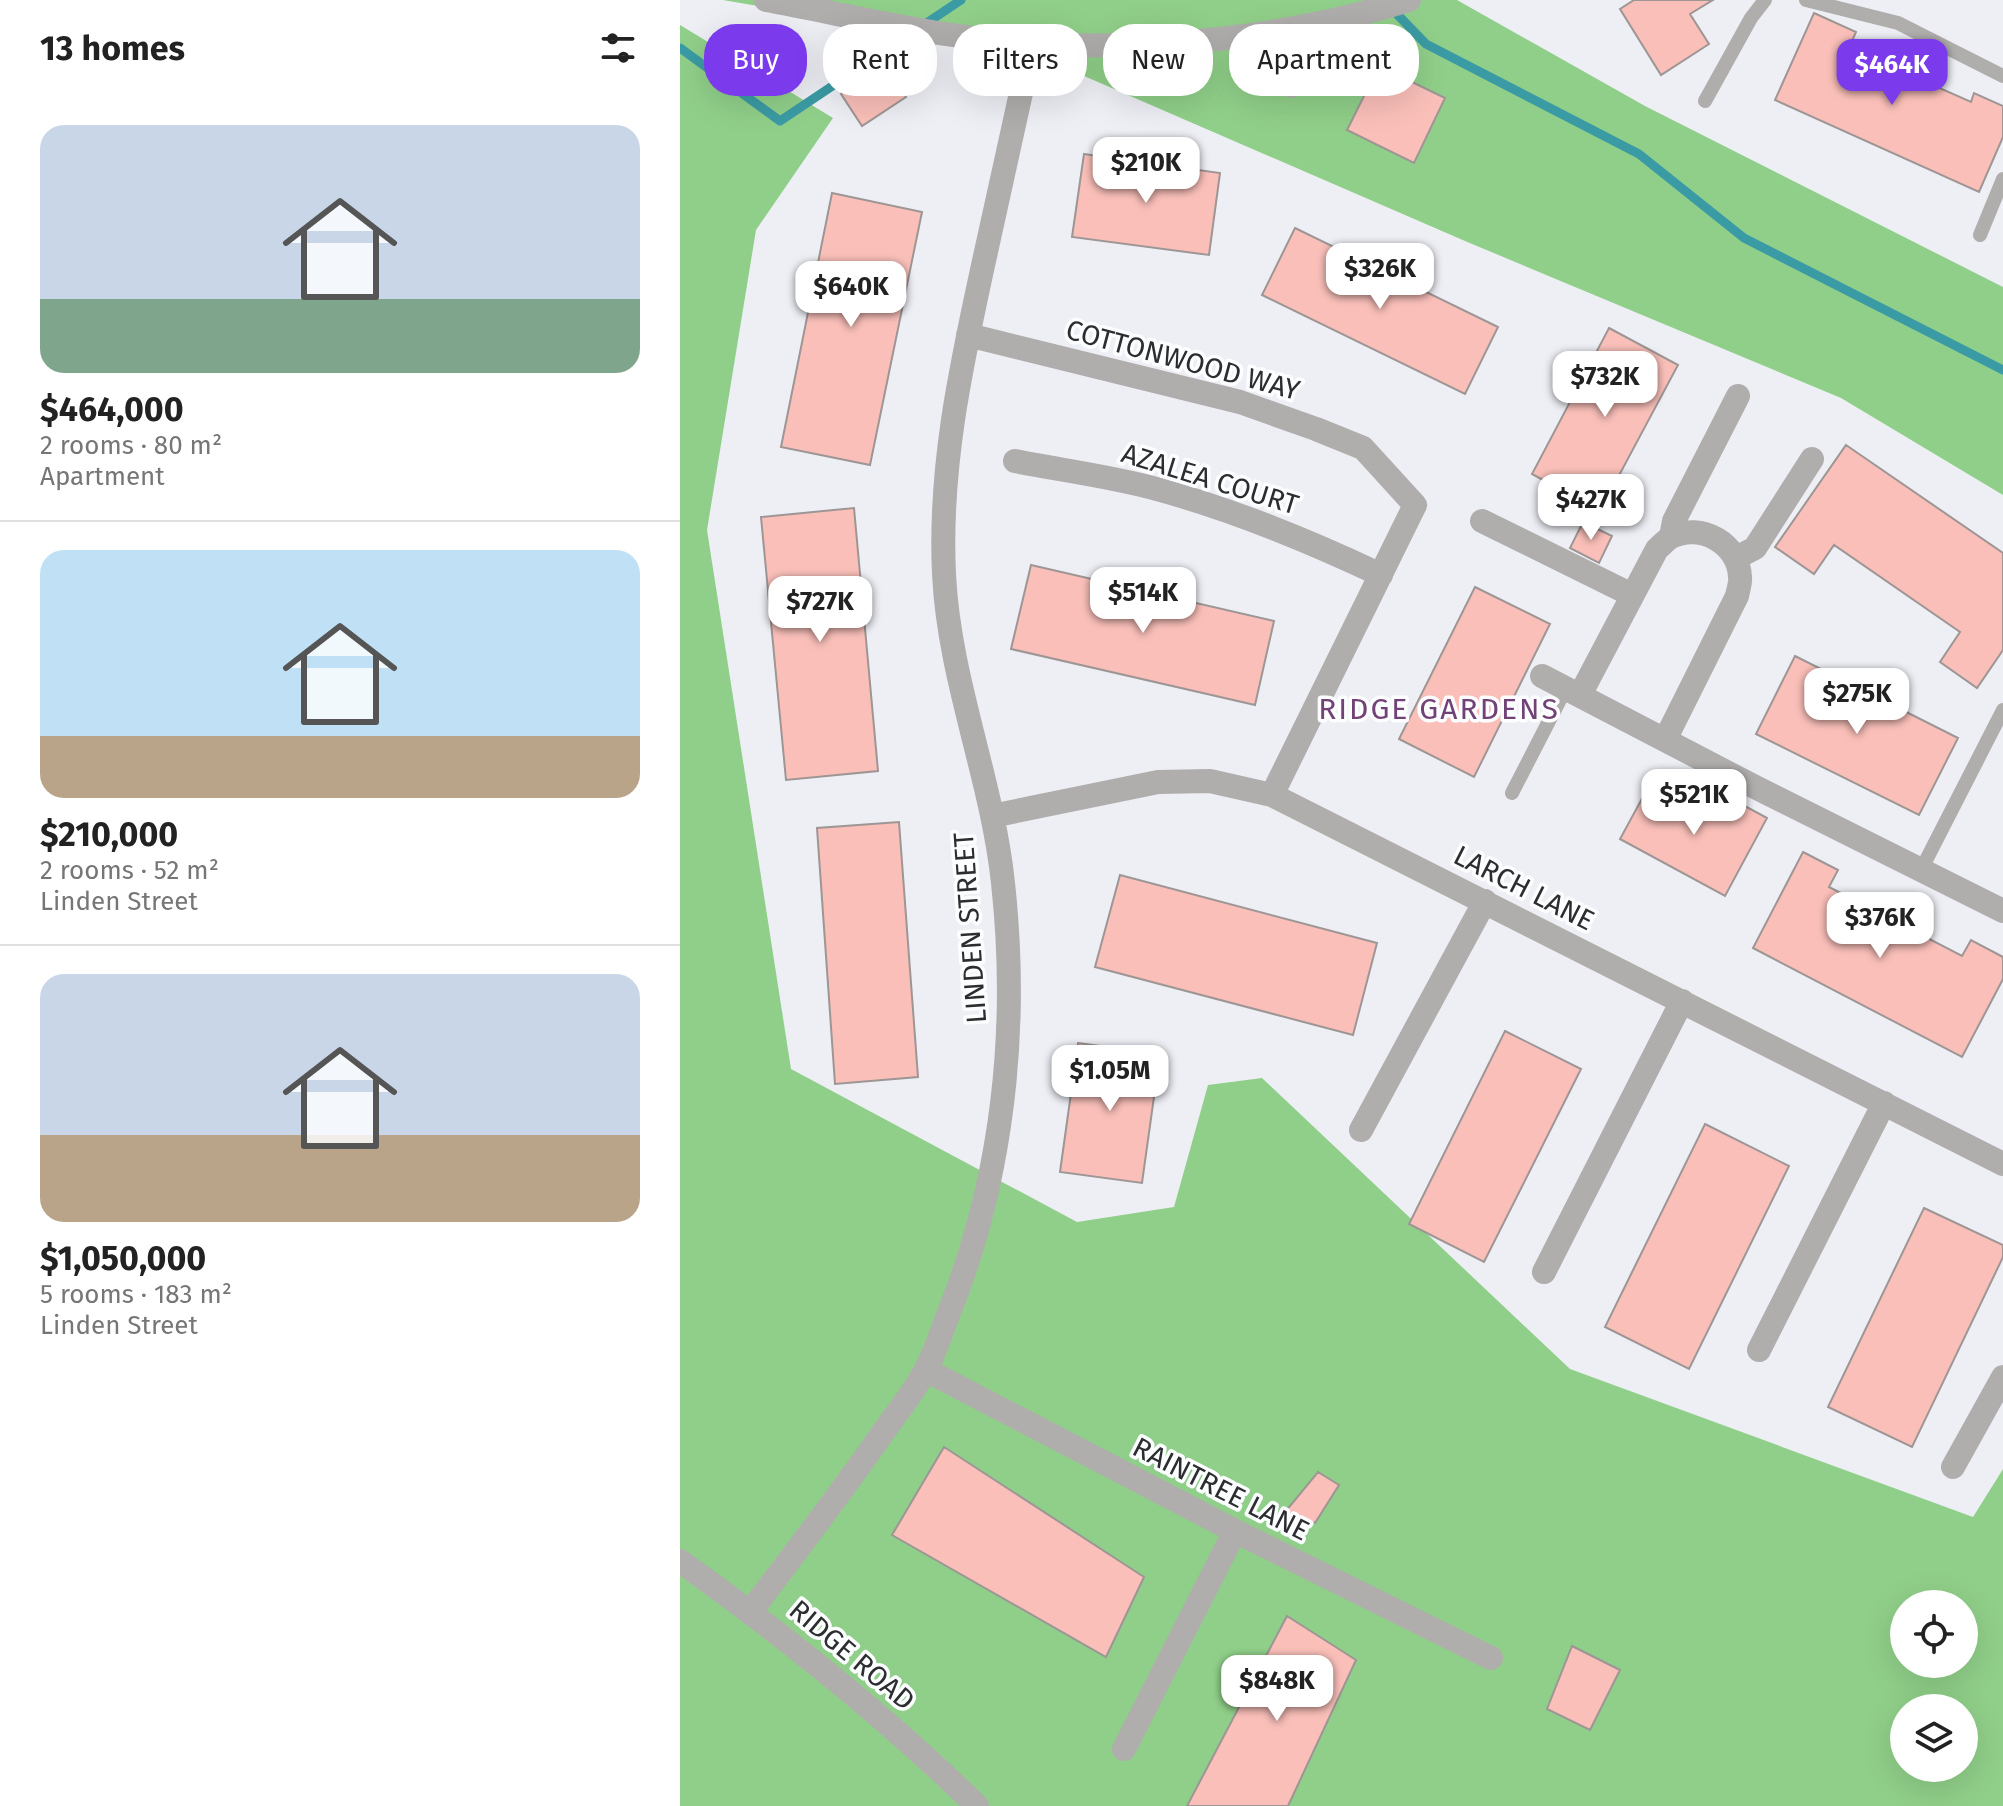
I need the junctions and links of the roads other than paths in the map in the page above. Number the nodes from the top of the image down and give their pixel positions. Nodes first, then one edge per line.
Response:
1 (766, 0) edge
2 (1409, 0) edge
3 (1765, 0) edge
4 (1806, 0) edge
5 (1312, 24) edge
6 (953, 35) edge
7 (1229, 37) edge
8 (1087, 44) edge
9 (2003, 76) edge
10 (1020, 96) edge
11 (1705, 101) dead end
12 (2003, 179) edge
13 (1980, 235) dead end
14 (968, 335) junction
15 (1738, 396) dead end
16 (1812, 459) dead end
17 (1015, 461) dead end
18 (1482, 521) dead end
19 (1671, 537) junction
20 (1736, 558) junction
21 (1381, 575) junction
22 (1632, 595) junction
23 (1542, 676) dead end
24 (1573, 692) junction
25 (2003, 710) edge
26 (1665, 740) junction
27 (1512, 793) dead end
28 (1272, 795) junction
29 (992, 816) junction
30 (1921, 870) junction
31 (1485, 901) junction
32 (2003, 911) edge
33 (1682, 1001) junction
34 (1884, 1103) junction
35 (1361, 1130) dead end
36 (2003, 1164) edge
37 (1544, 1272) dead end
38 (1759, 1350) dead end
39 (926, 1370) junction
40 (2003, 1377) edge
41 (1953, 1467) dead end
42 (1235, 1531) junction
43 (680, 1561) edge
44 (751, 1611) junction
45 (1491, 1658) dead end
46 (1124, 1749) dead end
47 (977, 1806) edge

1 - 6 street
2 - 5 street
3 - 11 lane
4 - 9 lane
7 - 8 street
10 - 14 street, LINDEN STREET
12 - 13 lane
14 - 21 street, COTTONWOOD WAY
14 - 29 street, LINDEN STREET
15 - 19 street
16 - 20 street
17 - 21 street, AZALEA COURT
18 - 22 street
19 - 20 street
19 - 22 street
20 - 26 street
21 - 28 street, COTTONWOOD WAY
22 - 24 street
23 - 24 street
24 - 26 street
24 - 27 lane
25 - 30 lane
26 - 30 street
28 - 29 street, LARCH LANE
28 - 31 street, LARCH LANE
29 - 39 street, LINDEN STREET
30 - 32 street
31 - 33 street, LARCH LANE
31 - 35 street
33 - 34 street, LARCH LANE
33 - 37 street
34 - 36 street, LARCH LANE
34 - 38 street
39 - 42 street, RAINTREE LANE
39 - 44 street, LINDEN STREET
40 - 41 street
42 - 45 street, RAINTREE LANE
42 - 46 street
43 - 44 street, RIDGE ROAD
44 - 47 street, RIDGE ROAD

